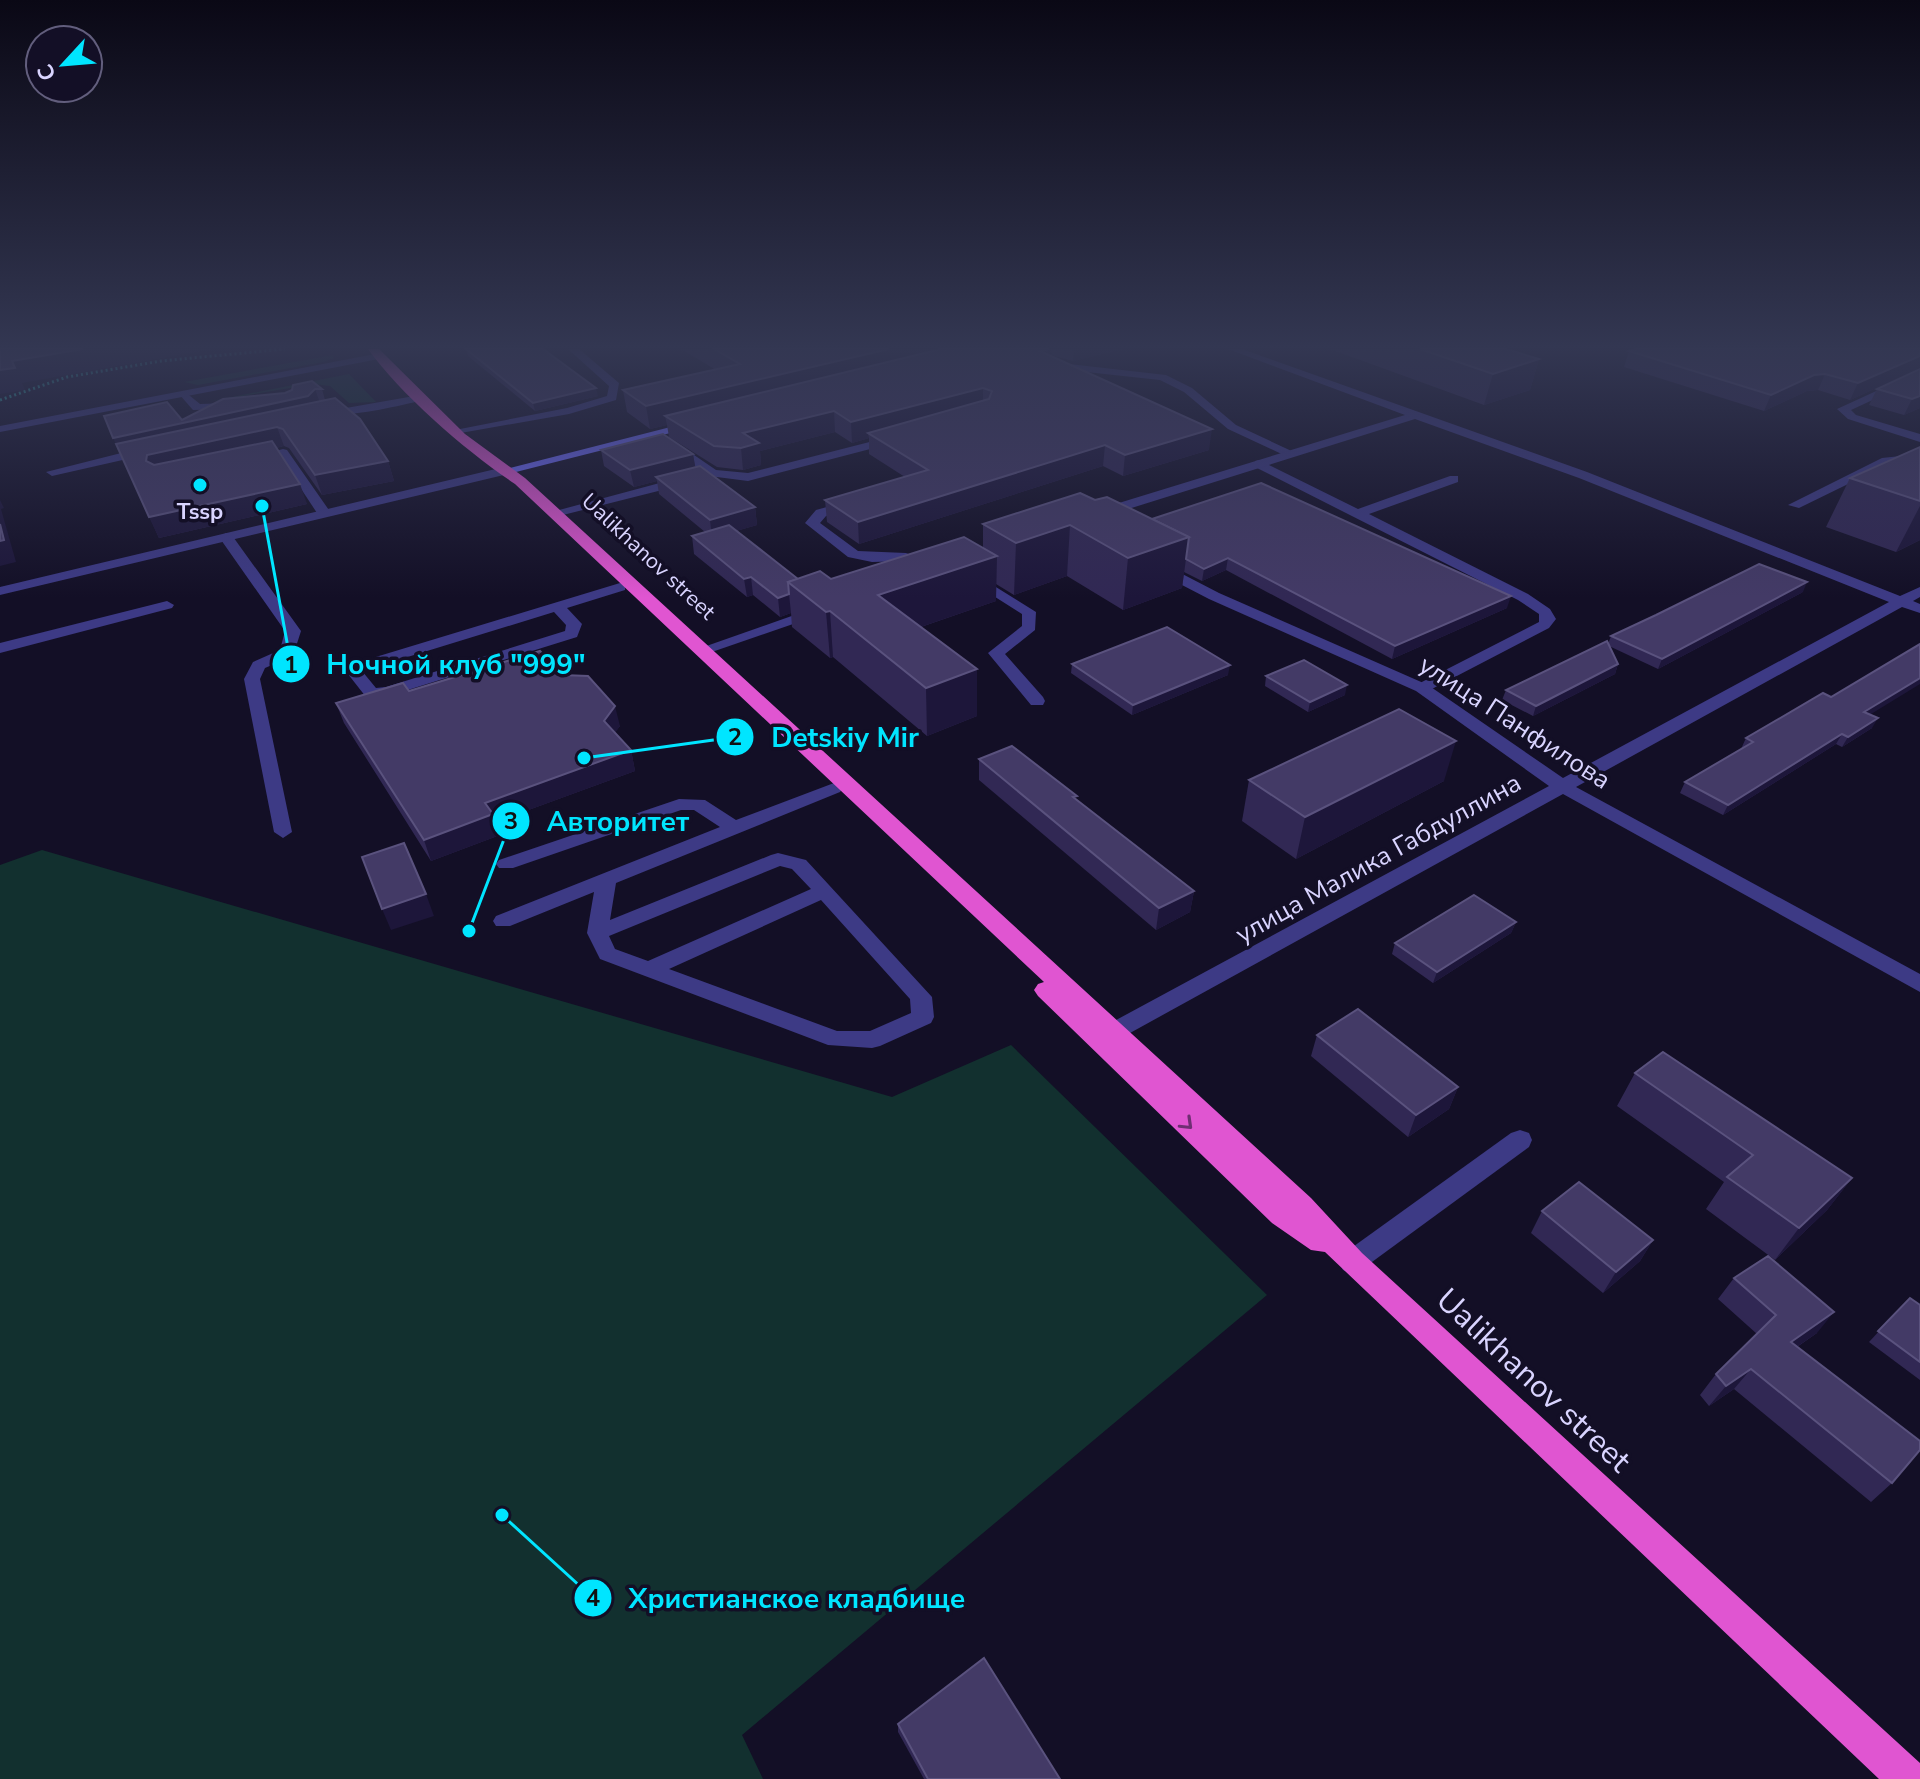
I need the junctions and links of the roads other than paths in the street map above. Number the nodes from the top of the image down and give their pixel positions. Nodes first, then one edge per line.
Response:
1 (459, 432) edge
2 (662, 432) edge
3 (1243, 432) edge
4 (1361, 432) edge
5 (1462, 432) edge
6 (1901, 432) edge
7 (654, 434) junction
8 (908, 436) edge
9 (1920, 438) edge
10 (156, 449) edge
11 (1292, 454) junction
12 (1920, 458) edge
13 (238, 462) edge
14 (1259, 464) junction
15 (504, 471) junction
16 (52, 472) dead end
17 (713, 473) junction
18 (1454, 479) dead end
19 (868, 499) edge
20 (1794, 505) dead end
21 (324, 513) junction
22 (555, 513) junction
23 (1357, 514) junction
24 (1087, 517) edge
25 (226, 537) junction
26 (1143, 559) edge
27 (933, 571) edge
28 (966, 572) edge
29 (620, 587) junction
30 (0, 591) edge
31 (1920, 591) edge
32 (1901, 602) junction
33 (835, 604) edge
34 (167, 605) dead end
35 (557, 606) junction
36 (1920, 609) edge
37 (0, 648) edge
38 (703, 650) junction
39 (1422, 688) junction
40 (1037, 701) dead end
41 (1563, 787) junction
42 (834, 788) junction
43 (735, 828) junction
44 (283, 832) dead end
45 (506, 864) dead end
46 (606, 881) junction
47 (824, 891) junction
48 (503, 921) dead end
49 (597, 933) junction
50 (649, 969) junction
51 (1920, 984) edge
52 (1113, 1032) junction
53 (1520, 1140) dead end
54 (1352, 1262) junction
55 (1908, 1779) edge

1 - 15 highway, Ualikhanov street
2 - 7 main road
3 - 11 street
4 - 11 street
5 - 32 street
6 - 9 street
7 - 15 main road
7 - 17 street
8 - 17 street
10 - 16 street
11 - 14 street
12 - 20 street
13 - 21 street
14 - 23 street
14 - 24 street
15 - 21 street
15 - 22 highway, Ualikhanov street
15 - 29 highway
17 - 22 street
18 - 23 street
19 - 27 street
21 - 25 street
22 - 38 highway, Ualikhanov street
23 - 39 street
25 - 30 street
25 - 44 street
26 - 39 street, улица Панфилова
28 - 40 street
29 - 35 street
29 - 42 highway
31 - 32 street, улица Малика Габдуллина
32 - 36 street
32 - 41 street, улица Малика Габдуллина
33 - 38 street
34 - 37 street
35 - 35 street
38 - 52 highway, Ualikhanov street
39 - 41 street, улица Панфилова
41 - 51 street, улица Панфилова
41 - 52 street, улица Малика Габдуллина
42 - 43 street
42 -> 54 highway
43 - 45 street
43 - 46 street
46 - 48 street
46 - 49 street
47 - 49 street
47 - 50 street
47 - 50 street
49 - 50 street
52 - 54 highway, Ualikhanov street
53 - 54 street
54 - 55 highway, Ualikhanov street

